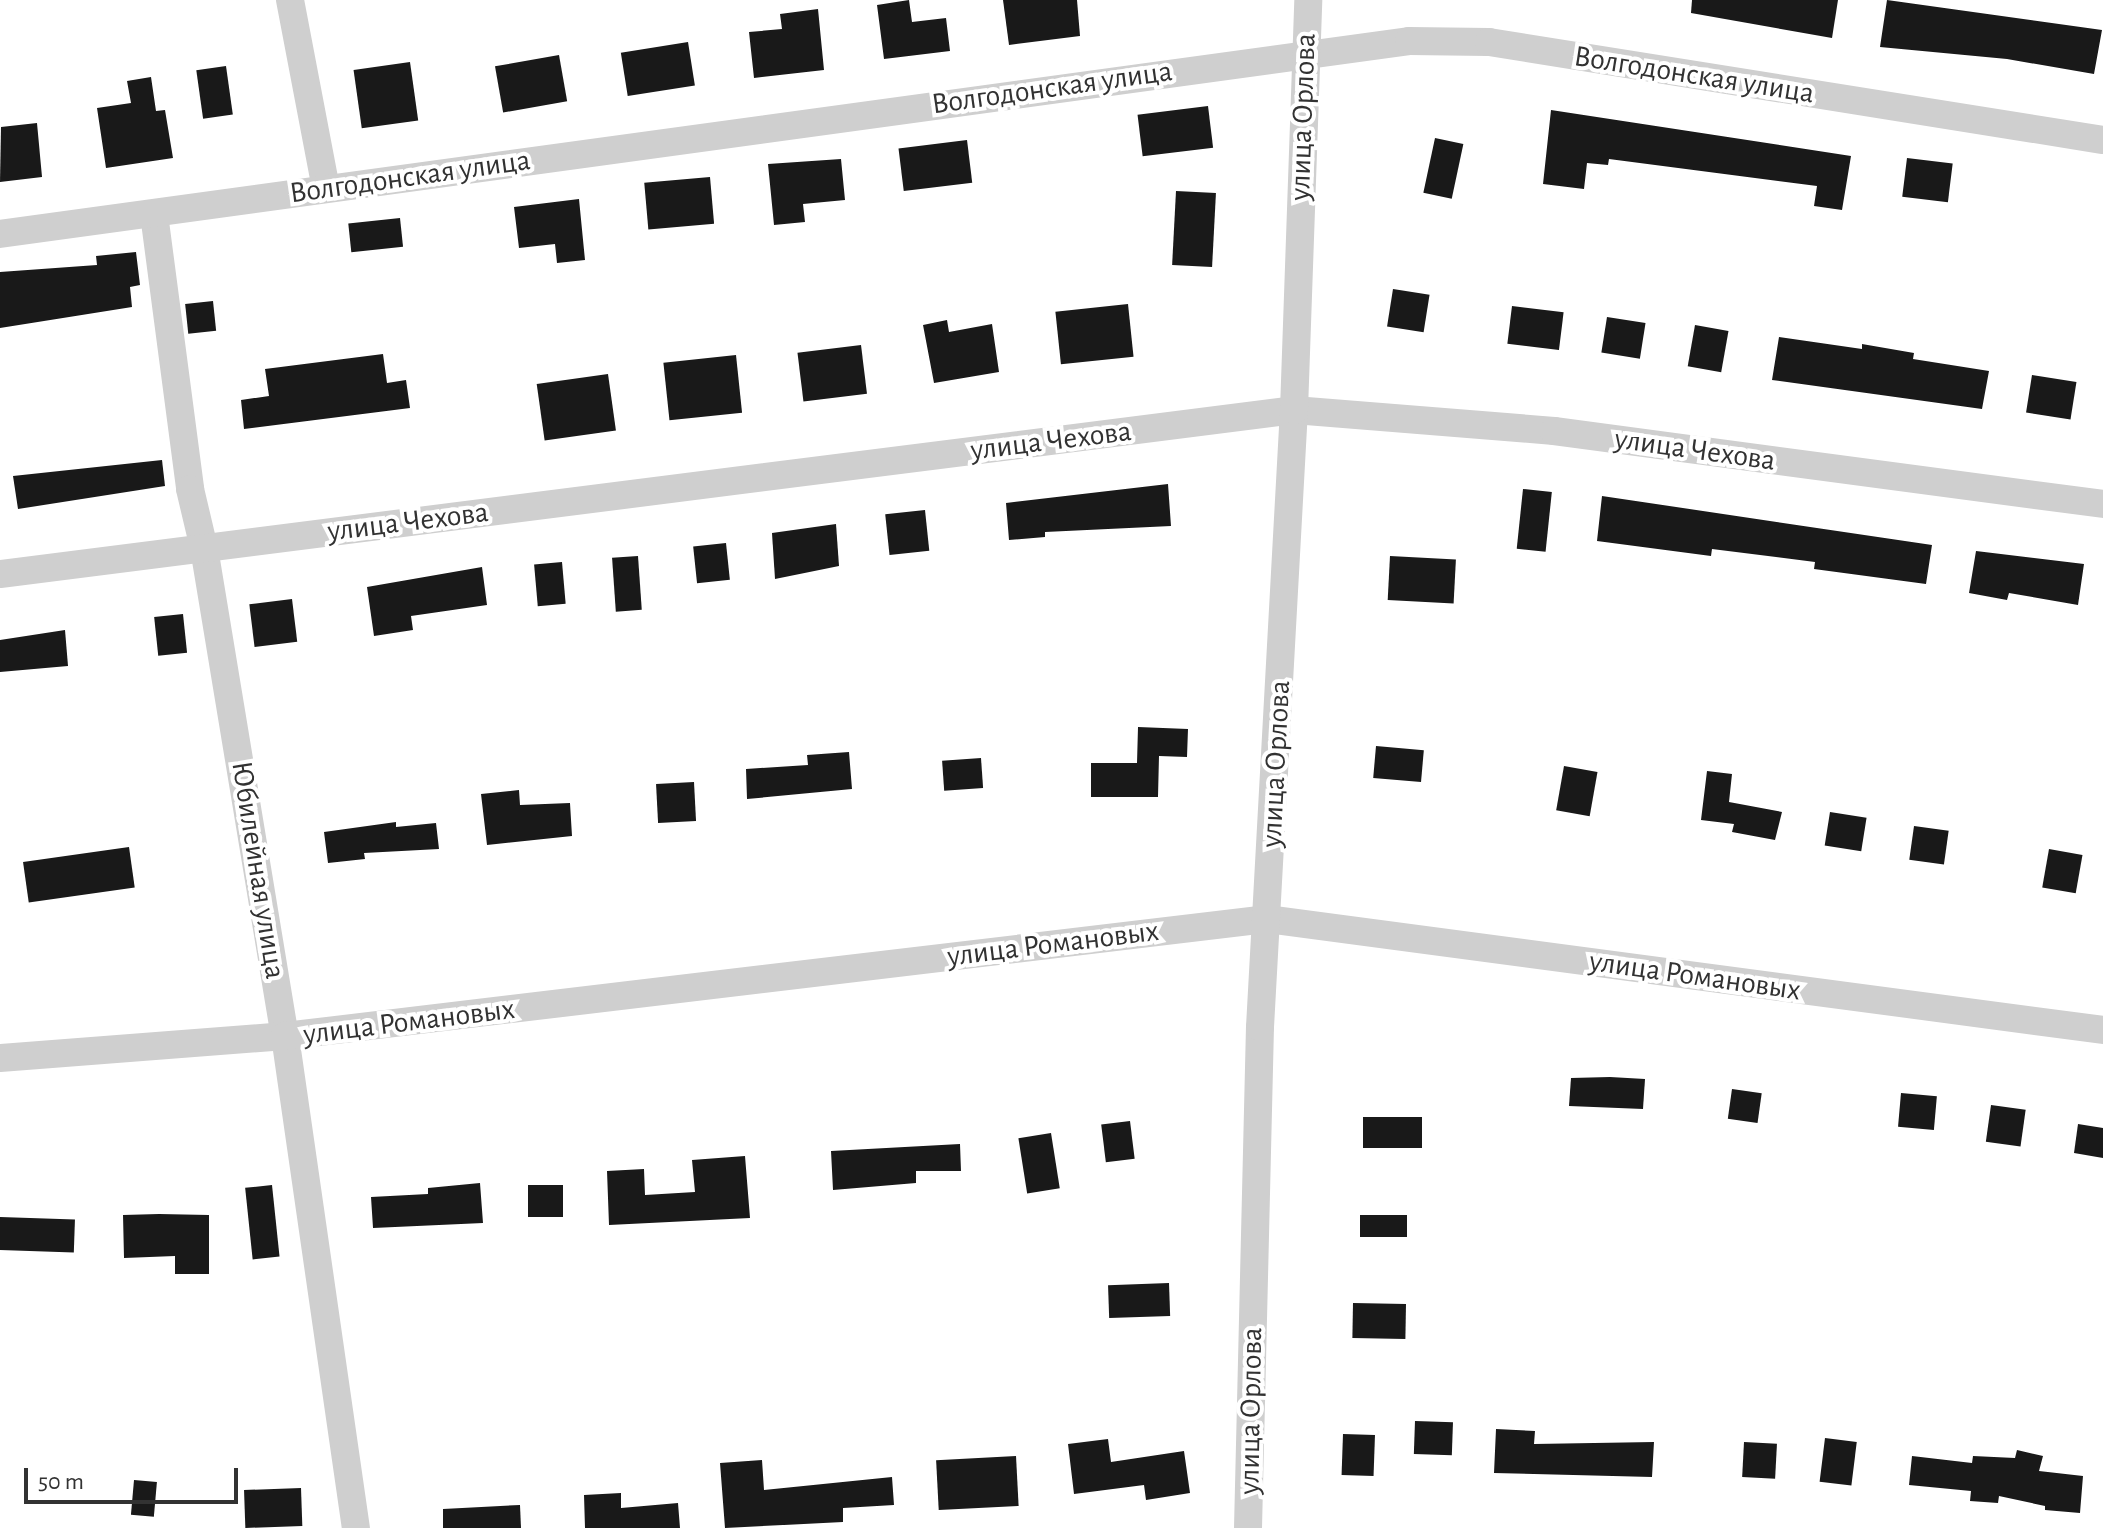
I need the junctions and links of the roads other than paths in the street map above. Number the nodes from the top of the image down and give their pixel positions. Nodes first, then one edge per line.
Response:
1 (290, 0) edge
2 (1308, 0) edge
3 (1305, 53) junction
4 (2103, 140) edge
5 (326, 188) junction
6 (154, 214) junction
7 (0, 234) edge
8 (1294, 410) junction
9 (2103, 504) edge
10 (204, 548) junction
11 (0, 574) edge
12 (1268, 919) junction
13 (2103, 1030) edge
14 (285, 1036) junction
15 (0, 1058) edge
16 (356, 1528) edge
17 (1248, 1528) edge

1 - 5 street
2 - 3 street, улица Орлова
3 - 4 street, Волгодонская улица
3 - 5 street, Волгодонская улица
3 - 8 street, улица Орлова
5 - 6 street, Волгодонская улица
6 - 7 street, Волгодонская улица
6 - 10 street, Юбилейная улица
8 - 9 street, улица Чехова
8 - 10 street, улица Чехова
8 - 12 street, улица Орлова
10 - 11 street, улица Чехова
10 - 14 street, Юбилейная улица
12 - 13 street, улица Романовых
12 - 14 street, улица Романовых
12 - 17 street, улица Орлова
14 - 15 street, улица Романовых
14 - 16 street, Юбилейная улица

